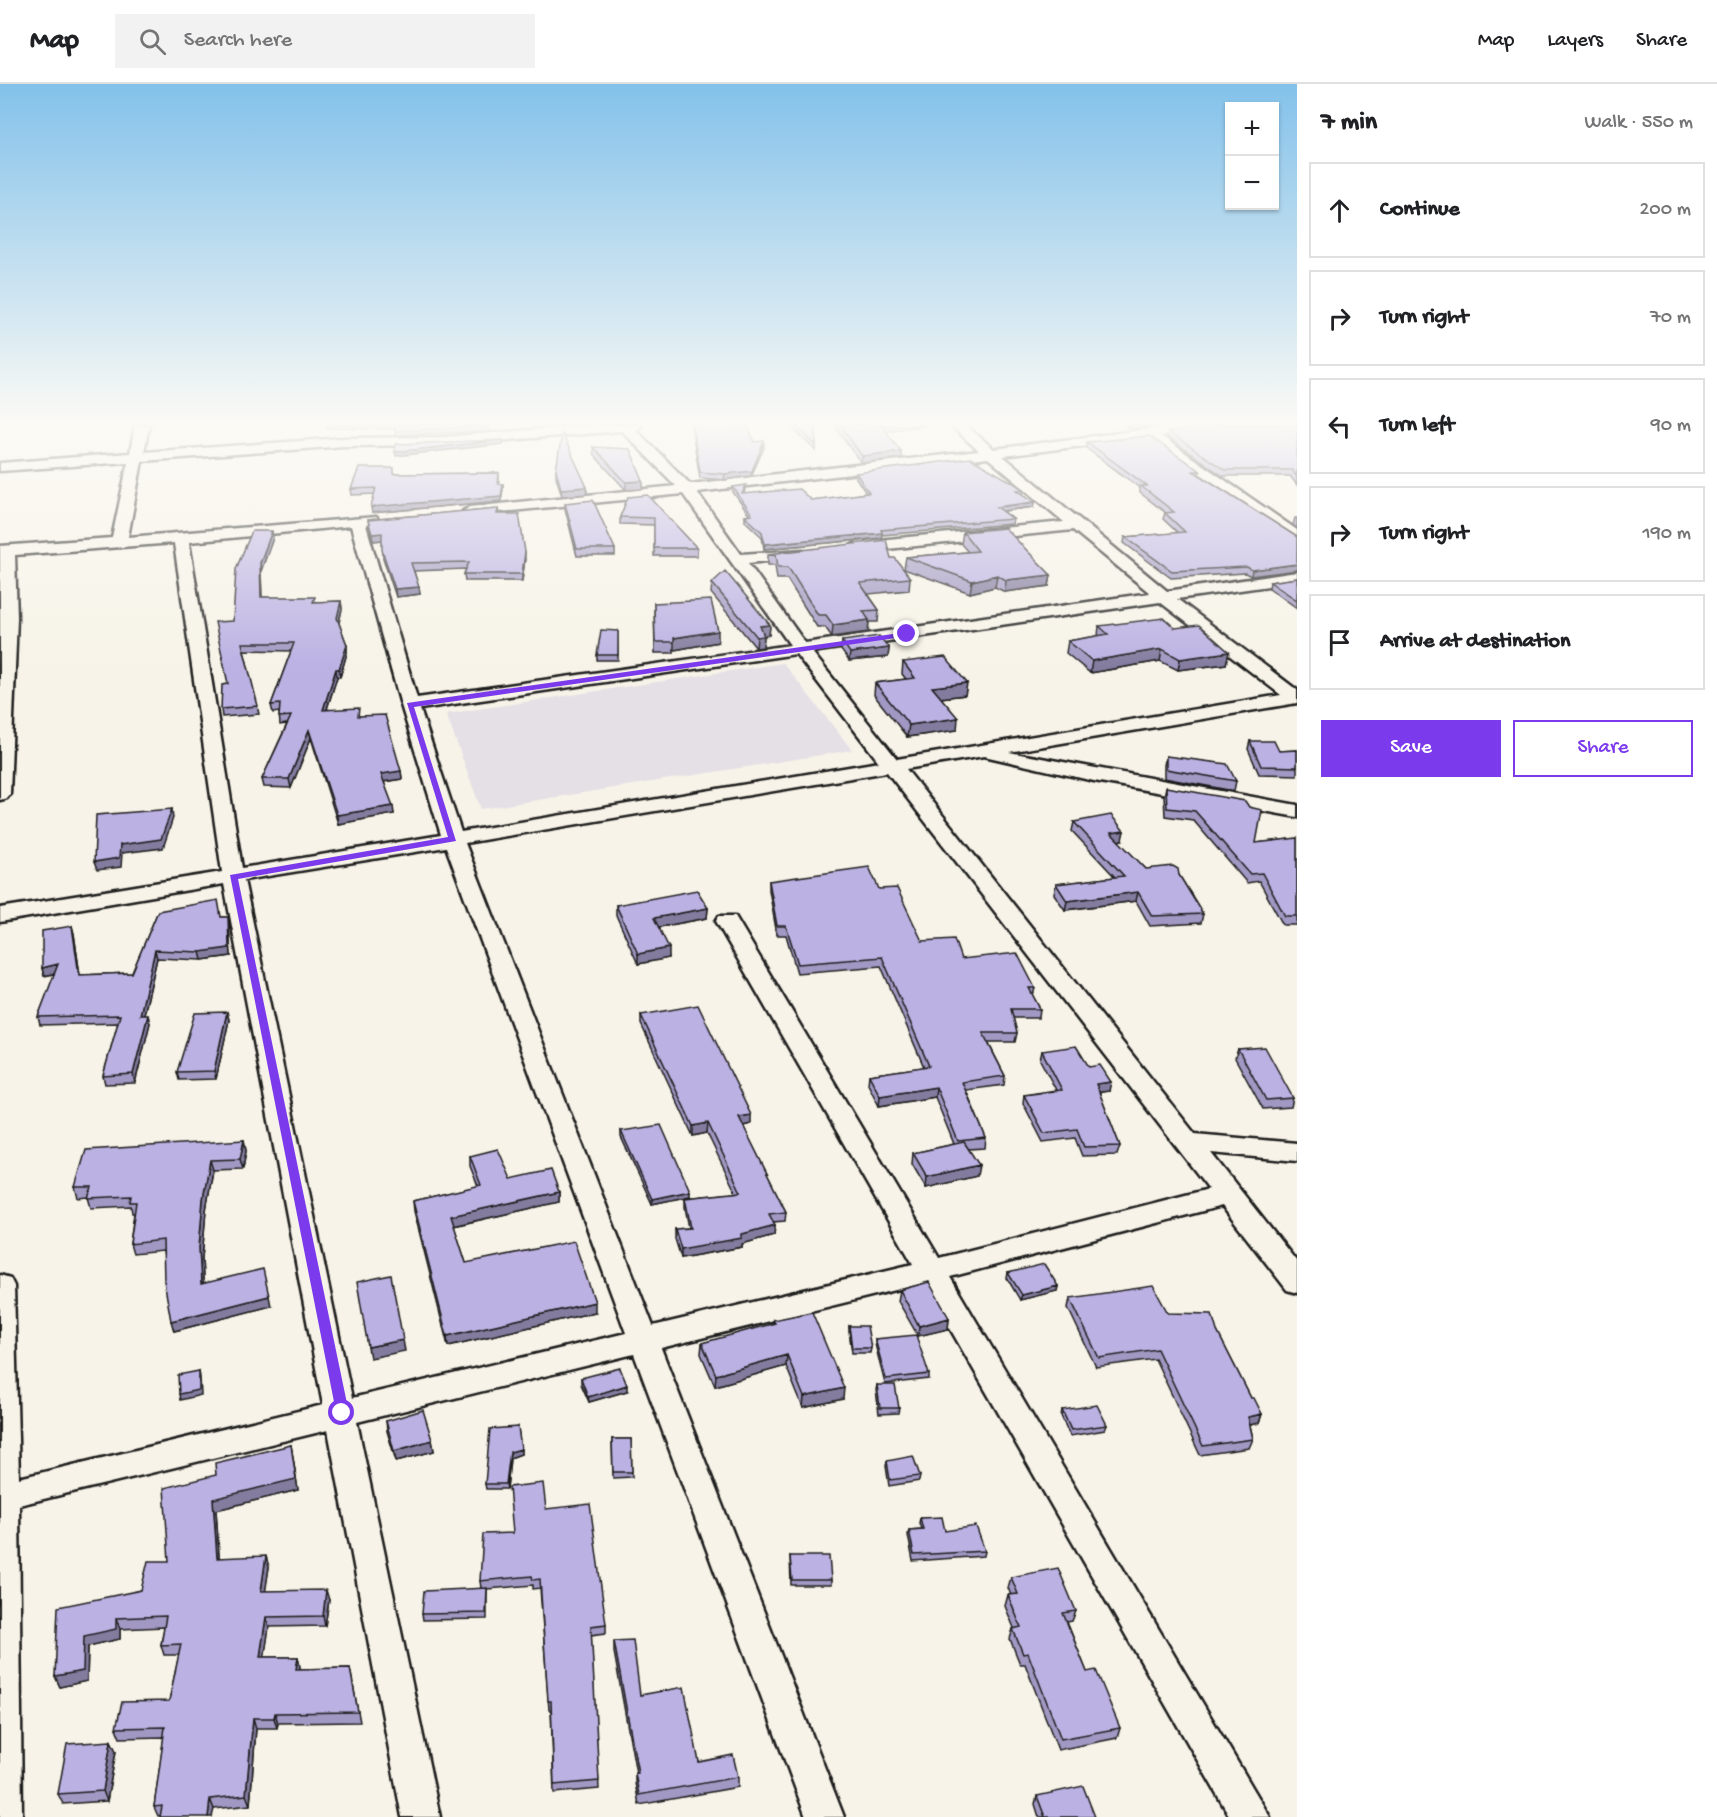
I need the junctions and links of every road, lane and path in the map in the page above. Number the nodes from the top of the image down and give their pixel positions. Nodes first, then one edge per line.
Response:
1 (127, 506) edge
2 (525, 506) edge
3 (700, 506) edge
4 (1053, 506) edge
5 (1252, 506) edge
6 (451, 513) edge
7 (392, 518) edge
8 (357, 521) junction
9 (1076, 525) junction
10 (1297, 537) edge
11 (181, 538) junction
12 (120, 543) junction
13 (842, 548) edge
14 (819, 550) edge
15 (3, 551) edge
16 (737, 559) junction
17 (1297, 577) edge
18 (1164, 597) junction
19 (801, 649) junction
20 (1297, 698) edge
21 (410, 705) junction
22 (978, 751) junction
23 (894, 765) junction
24 (0, 794) edge
25 (1297, 811) edge
26 (453, 839) junction
27 (233, 877) junction
28 (0, 915) edge
29 (727, 921) dead end
30 (1186, 1142) junction
31 (1297, 1152) edge
32 (1229, 1194) junction
33 (931, 1271) junction
34 (1297, 1282) edge
35 (0, 1287) edge
36 (645, 1340) junction
37 (342, 1413) junction
38 (2, 1496) edge
39 (3, 1817) edge
40 (421, 1817) edge
41 (825, 1817) edge
42 (1251, 1817) edge

1 - 12 street
2 - 6 street
3 - 16 street
4 - 9 street
5 - 10 street
7 - 8 street
8 - 11 street
8 - 21 street
9 - 13 street
9 - 18 street
11 - 12 street
11 - 27 street
12 - 15 street
14 - 16 street
15 - 24 street
16 - 19 street
17 - 18 street
18 - 19 street
18 - 20 street
19 - 21 street
19 - 23 street
20 - 22 street
21 - 26 street
22 - 23 street
22 - 25 street
23 - 26 street
23 - 30 street
26 - 27 street
26 - 36 street
27 - 28 street
27 - 37 street
29 - 33 street
30 - 31 street
30 - 32 street
32 - 33 street
32 - 34 street
33 - 36 street
33 - 42 street
35 - 38 street
36 - 37 street
36 - 41 street
37 - 38 street
37 - 40 street
38 - 39 street

